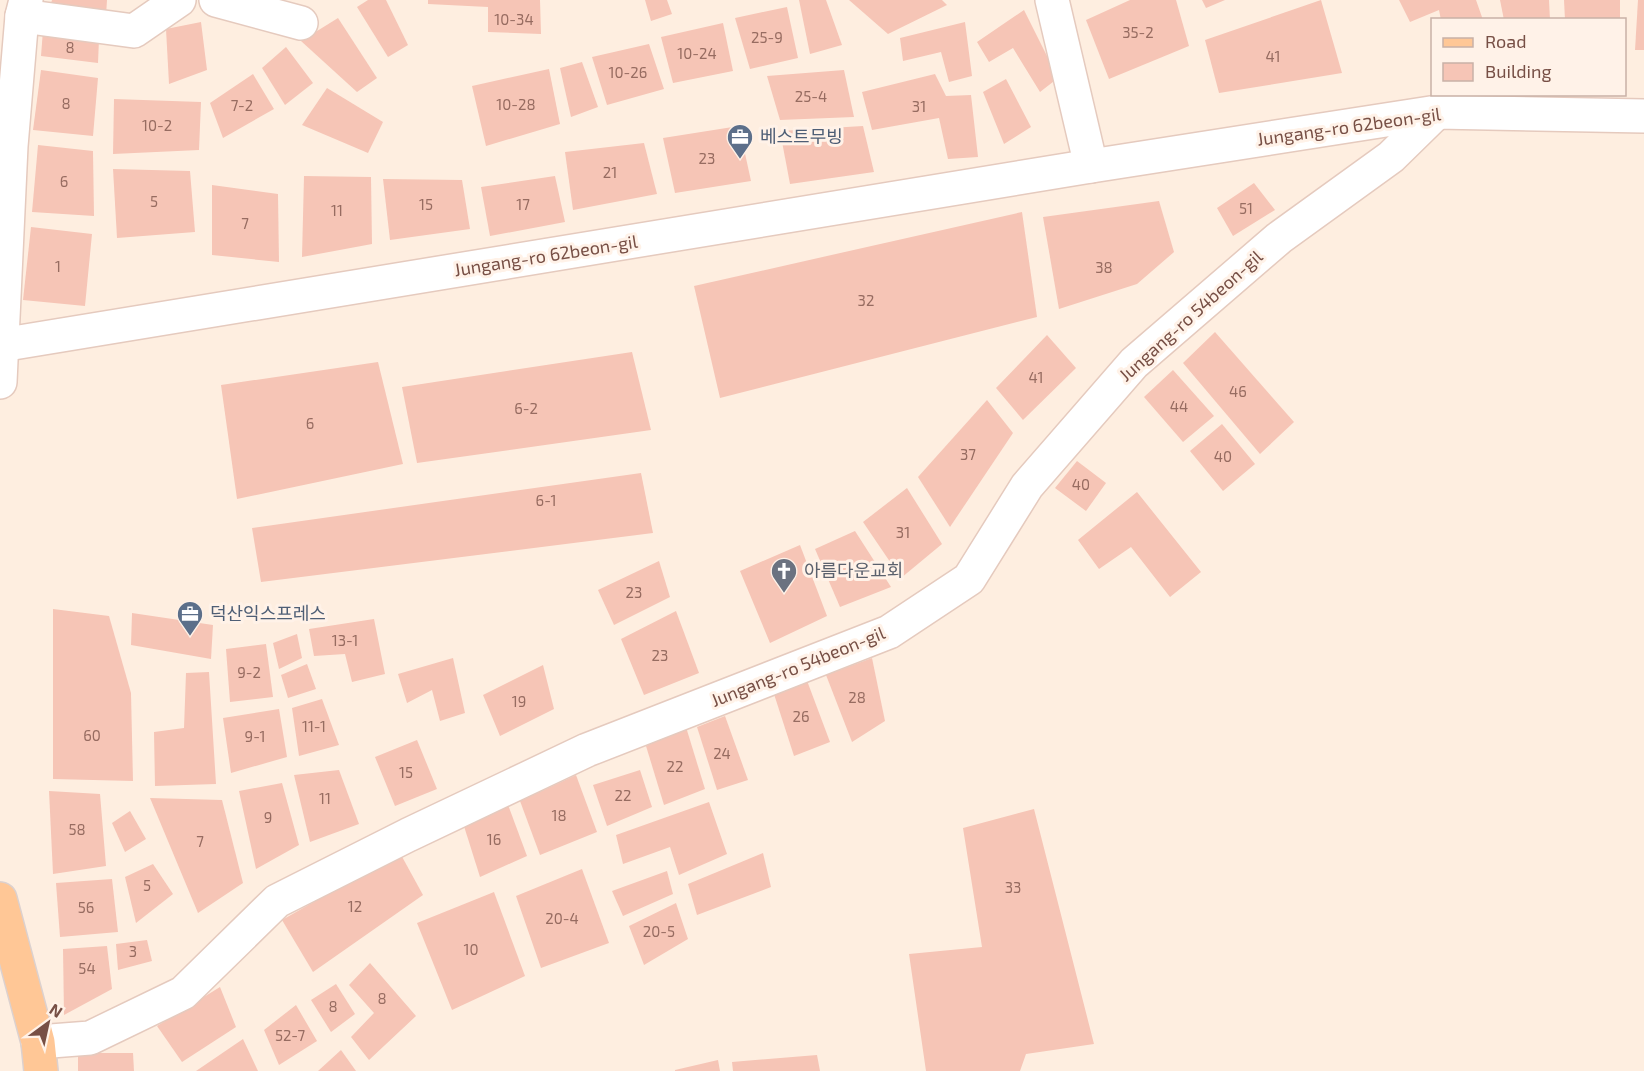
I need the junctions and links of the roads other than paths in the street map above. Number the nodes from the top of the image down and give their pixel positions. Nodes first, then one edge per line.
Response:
1 (179, 0) edge
2 (216, 0) edge
3 (1052, 0) edge
4 (24, 8) edge
5 (302, 23) dead end
6 (1437, 112) junction
7 (1644, 116) edge
8 (1091, 166) junction
9 (1, 345) edge
10 (0, 382) edge
11 (0, 899) edge
12 (39, 1056) edge

1 - 4 street
2 - 5 street
3 - 8 street
4 - 9 street
6 - 7 street, Jungang-ro 62beon-gil
6 - 8 street, Jungang-ro 62beon-gil
6 - 12 street, Jungang-ro 54beon-gil
8 - 9 street, Jungang-ro 62beon-gil
9 - 10 street
11 - 12 main road

